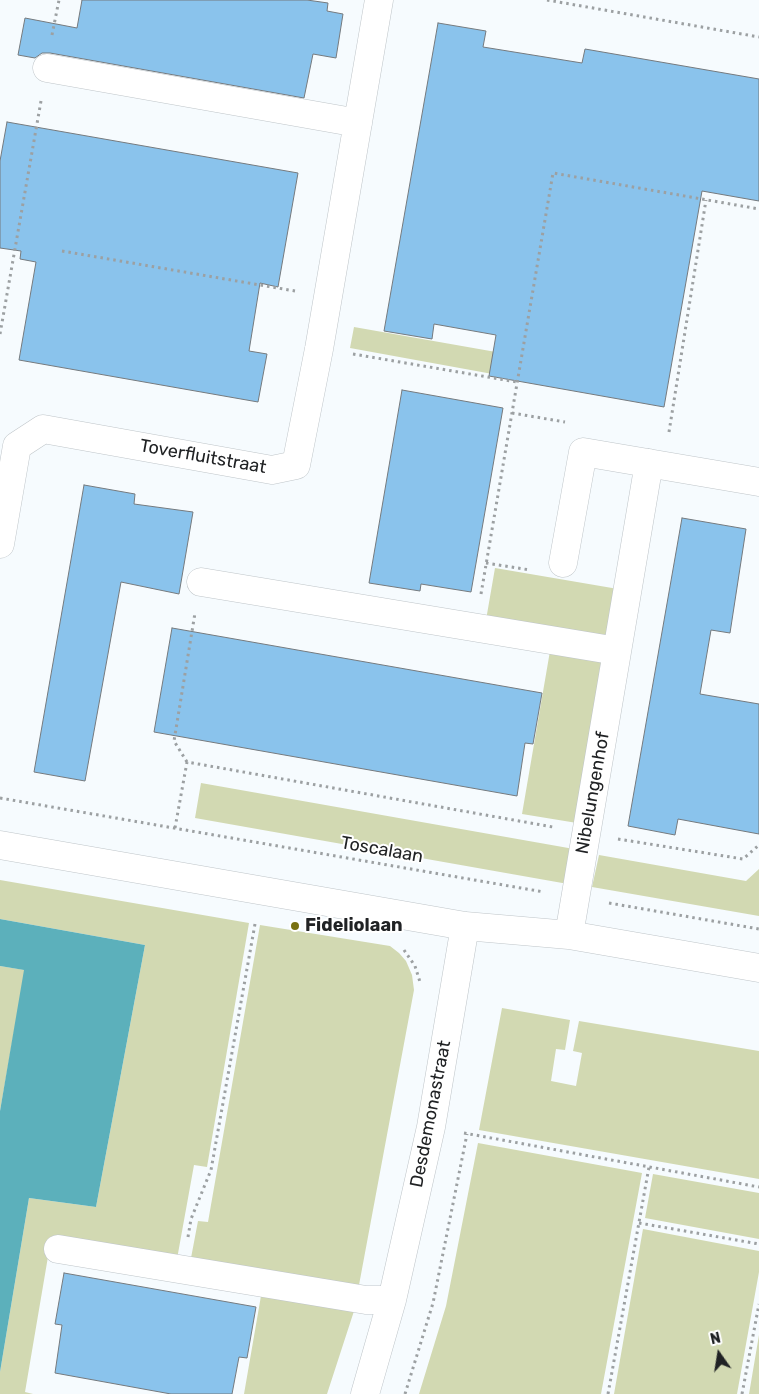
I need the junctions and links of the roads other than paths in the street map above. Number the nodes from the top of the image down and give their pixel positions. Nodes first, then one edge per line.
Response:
1 (379, 0) edge
2 (47, 68) road end
3 (358, 123) junction
4 (649, 463) junction
5 (759, 482) edge
6 (0, 544) edge
7 (564, 562) dead end
8 (201, 582) road end
9 (617, 651) junction
10 (0, 846) edge
11 (465, 926) junction
12 (569, 935) junction
13 (759, 968) edge
14 (58, 1249) dead end
15 (392, 1300) junction
16 (365, 1394) edge

1 - 3 street, Toverfluitstraat
2 - 3 street
3 - 6 street, Toverfluitstraat
4 - 5 street
4 - 7 street
4 - 9 street, Nibelungenhof
8 - 9 street
9 - 12 street, Nibelungenhof
10 - 11 street
11 - 12 street
11 - 15 street, Desdemonastraat
12 - 13 street
14 - 15 street
15 - 16 street, Desdemonastraat

